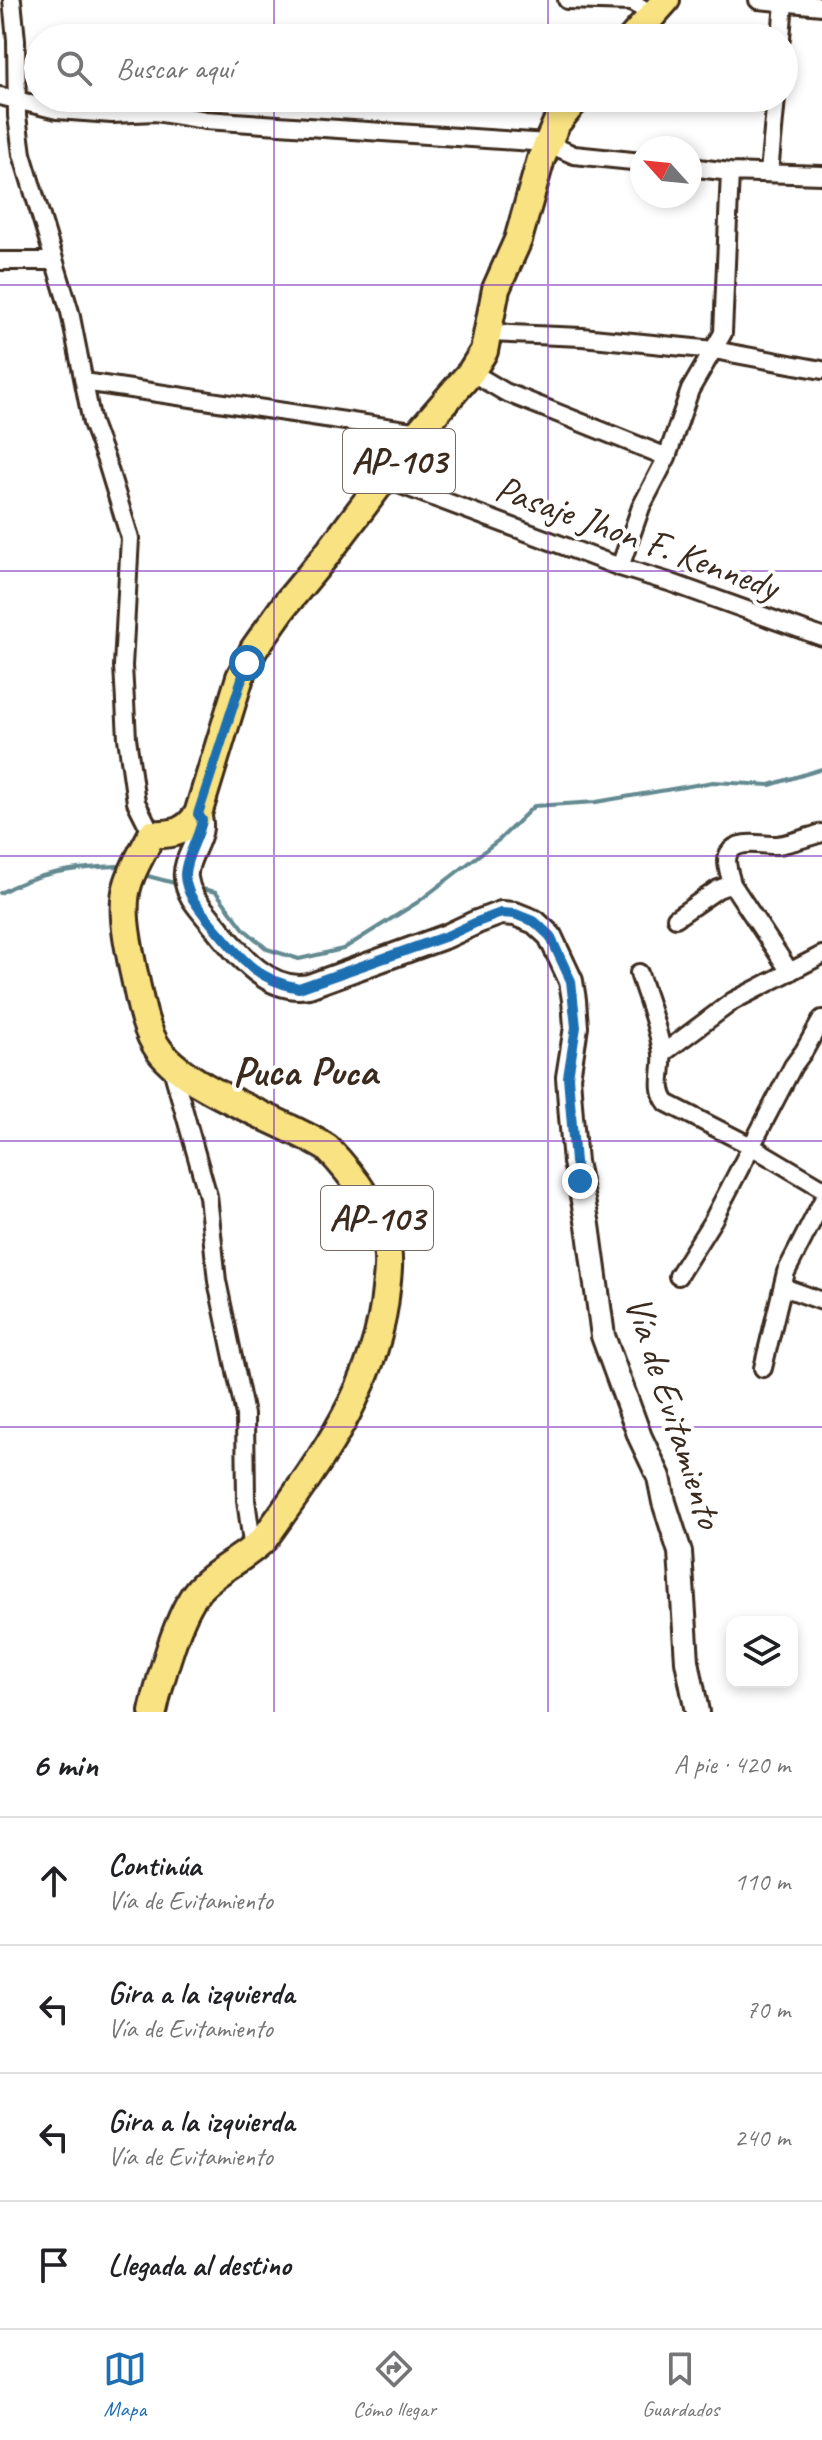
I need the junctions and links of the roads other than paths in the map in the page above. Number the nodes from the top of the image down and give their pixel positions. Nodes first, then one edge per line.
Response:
1 (12, 0) edge
2 (567, 0) edge
3 (666, 0) edge
4 (758, 0) edge
5 (784, 2) junction
6 (822, 6) edge
7 (640, 24) edge
8 (644, 24) edge
9 (782, 24) edge
10 (8, 99) edge
11 (85, 112) edge
12 (155, 112) edge
13 (155, 112) edge
14 (566, 112) edge
15 (775, 112) edge
16 (547, 143) junction
17 (630, 161) edge
18 (702, 168) edge
19 (730, 172) junction
20 (769, 173) junction
21 (822, 175) edge
22 (0, 261) edge
23 (52, 261) junction
24 (488, 333) junction
25 (714, 350) junction
26 (822, 370) edge
27 (471, 372) junction
28 (84, 382) junction
29 (419, 432) junction
30 (667, 457) junction
31 (385, 479) junction
32 (620, 567) junction
33 (822, 637) edge
34 (198, 814) junction
35 (822, 833) edge
36 (152, 834) junction
37 (732, 884) junction
38 (676, 918) dead end
39 (822, 955) edge
40 (790, 972) junction
41 (639, 973) dead end
42 (822, 1019) edge
43 (662, 1054) junction
44 (171, 1062) junction
45 (751, 1146) junction
46 (822, 1188) edge
47 (822, 1202) edge
48 (678, 1276) dead end
49 (783, 1287) junction
50 (822, 1301) edge
51 (763, 1368) dead end
52 (253, 1550) junction
53 (153, 1712) edge
54 (697, 1712) edge

1 - 10 street
2 - 7 street
3 - 8 main road
4 - 5 street
5 - 6 street
5 - 9 street
10 - 23 street
11 - 13 street
12 - 16 street
14 - 16 main road, Vía de Evitamiento / AP-103
15 - 20 street
16 - 17 street
16 - 24 main road, Vía de Evitamiento / AP-103
18 - 19 street
19 - 20 street
19 - 25 street
20 - 21 street
22 - 23 street
23 - 28 street
24 - 25 street
24 - 27 main road, Vía de Evitamiento / AP-103
25 - 26 street
25 - 30 street
27 - 29 main road, Vía de Evitamiento / AP-103
27 - 30 street
28 - 29 street
28 - 36 street
29 - 31 main road, Vía de Evitamiento / AP-103
30 - 32 street
31 - 32 street, Pasaje Jhon F. Kennedy
31 - 34 main road, Vía de Evitamiento / AP-103
32 - 33 street, Pasaje Jhon F. Kennedy
34 - 36 main road
34 - 54 main road, Vía de Evitamiento
35 - 37 street
36 - 44 main road, AP-103
37 - 38 street
37 - 40 street
39 - 40 street
40 - 43 street
41 - 43 street
42 - 45 street
43 - 45 street
44 - 52 street
44 - 52 main road, AP-103
45 - 46 street
45 - 48 street
47 - 49 street
49 - 50 street
49 - 51 street
52 - 53 main road, AP-103

